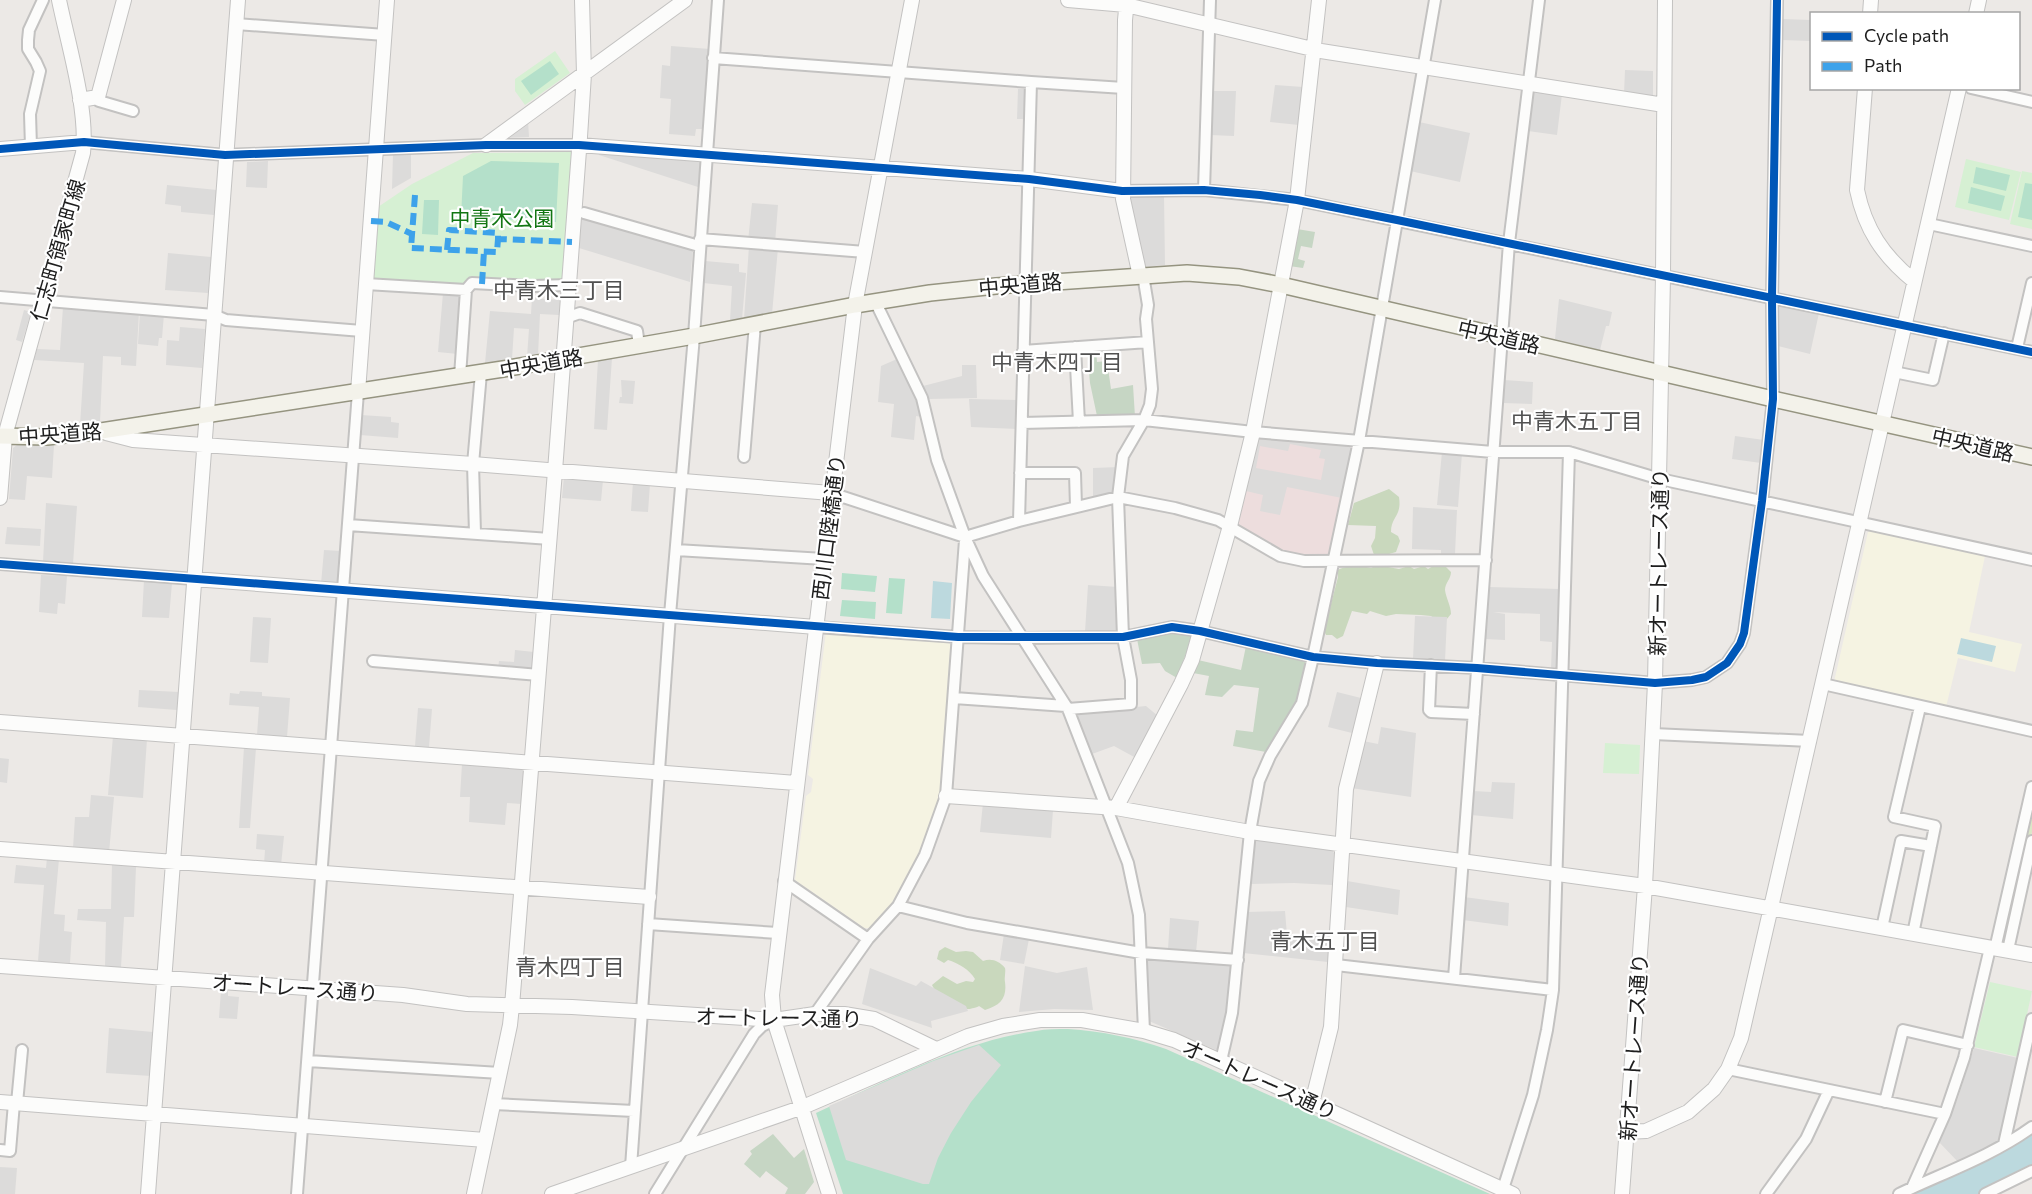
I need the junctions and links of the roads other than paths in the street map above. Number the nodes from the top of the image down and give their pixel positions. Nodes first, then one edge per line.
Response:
1 (43, 0) edge
2 (59, 0) edge
3 (124, 0) edge
4 (238, 0) edge
5 (387, 0) edge
6 (582, 0) edge
7 (685, 0) edge
8 (718, 0) edge
9 (912, 0) edge
10 (1068, 0) edge
11 (1210, 0) edge
12 (1319, 0) edge
13 (1435, 0) edge
14 (1539, 0) edge
15 (1665, 0) edge
16 (1777, 0) edge
17 (1126, 3) edge
18 (236, 24) junction
19 (1210, 24) junction
20 (385, 35) junction
21 (1314, 49) junction
22 (713, 58) junction
23 (1423, 68) junction
24 (898, 73) junction
25 (584, 74) junction
26 (1031, 82) junction
27 (1528, 85) junction
28 (1124, 88) junction
29 (1865, 90) edge
30 (1959, 90) edge
31 (1999, 92) edge
32 (98, 97) junction
33 (80, 100) junction
34 (2032, 102) edge
35 (1664, 105) junction
36 (133, 111) dead end
37 (84, 142) junction
38 (486, 145) junction
39 (579, 145) junction
40 (31, 147) junction
41 (0, 149) edge
42 (376, 150) junction
43 (706, 153) junction
44 (225, 155) junction
45 (880, 167) junction
46 (1029, 179) junction
47 (1122, 190) junction
48 (1204, 190) junction
49 (1297, 200) junction
50 (584, 213) dead end
51 (1397, 220) junction
52 (1929, 224) junction
53 (699, 243) junction
54 (1509, 243) junction
55 (2032, 246) edge
56 (865, 252) junction
57 (1142, 276) junction
58 (1663, 276) junction
59 (1914, 281) junction
60 (2032, 283) edge
61 (366, 284) junction
62 (1024, 284) junction
63 (569, 285) junction
64 (1281, 285) junction
65 (466, 290) junction
66 (0, 297) edge
67 (1772, 297) junction
68 (43, 300) junction
69 (875, 301) junction
70 (855, 305) junction
71 (1381, 309) junction
72 (214, 315) junction
73 (566, 318) junction
74 (755, 324) junction
75 (1905, 325) junction
76 (362, 331) junction
77 (1944, 333) junction
78 (694, 336) junction
79 (1503, 338) junction
80 (1148, 342) junction
81 (639, 345) junction
82 (1075, 347) junction
83 (2016, 348) junction
84 (1023, 351) junction
85 (2032, 352) edge
86 (563, 359) junction
87 (1894, 372) junction
88 (481, 373) junction
89 (1662, 373) junction
90 (460, 376) junction
91 (358, 392) junction
92 (1773, 399) junction
93 (206, 415) junction
94 (1144, 420) junction
95 (1079, 422) junction
96 (1022, 423) junction
97 (1882, 423) junction
98 (101, 431) junction
99 (1254, 432) junction
100 (2, 436) edge
101 (1359, 441) junction
102 (205, 446) junction
103 (1493, 452) junction
104 (1569, 452) junction
105 (354, 456) junction
106 (744, 457) dead end
107 (2032, 457) edge
108 (473, 464) junction
109 (555, 471) junction
110 (1020, 473) junction
111 (1660, 479) junction
112 (682, 481) junction
113 (831, 493) junction
114 (1118, 497) junction
115 (0, 498) edge
116 (1762, 501) junction
117 (1076, 507) junction
118 (1018, 521) junction
119 (1860, 523) junction
120 (348, 525) junction
121 (1230, 526) junction
122 (475, 533) junction
123 (965, 537) junction
124 (550, 539) junction
125 (676, 550) junction
126 (824, 559) junction
127 (1486, 560) junction
128 (2032, 560) edge
129 (1333, 562) junction
130 (0, 564) edge
131 (194, 579) junction
132 (343, 591) junction
133 (545, 607) junction
134 (670, 615) junction
135 (816, 627) junction
136 (1200, 631) junction
137 (958, 637) junction
138 (1123, 637) junction
139 (1022, 638) junction
140 (1313, 657) junction
141 (373, 661) dead end
142 (1377, 663) junction
143 (1431, 665) junction
144 (1477, 668) junction
145 (539, 675) junction
146 (1562, 675) junction
147 (1655, 683) junction
148 (1823, 684) junction
149 (954, 698) junction
150 (1920, 706) junction
151 (1067, 707) junction
152 (1474, 714) junction
153 (0, 723) edge
154 (2032, 731) edge
155 (1653, 734) junction
156 (183, 736) junction
157 (1809, 741) junction
158 (331, 747) junction
159 (531, 762) junction
160 (659, 773) junction
161 (796, 783) junction
162 (2032, 787) edge
163 (946, 796) junction
164 (2030, 806) edge
165 (1112, 807) junction
166 (1250, 832) junction
167 (2032, 841) edge
168 (1342, 844) junction
169 (1931, 846) junction
170 (0, 849) edge
171 (1463, 860) junction
172 (173, 863) junction
173 (1557, 873) junction
174 (321, 874) junction
175 (784, 881) junction
176 (1645, 886) junction
177 (521, 889) junction
178 (649, 897) junction
179 (898, 906) junction
180 (1771, 909) junction
181 (648, 924) junction
182 (1882, 928) junction
183 (778, 933) junction
184 (1913, 934) junction
185 (868, 939) junction
186 (1998, 949) junction
187 (1141, 953) junction
188 (2032, 955) edge
189 (1238, 960) junction
190 (1336, 965) junction
191 (0, 966) edge
192 (164, 977) junction
193 (1454, 978) junction
194 (313, 989) junction
195 (1553, 990) junction
196 (512, 1005) junction
197 (641, 1012) junction
198 (815, 1014) junction
199 (2032, 1018) edge
200 (774, 1020) junction
201 (1144, 1031) junction
202 (2030, 1041) edge
203 (1968, 1045) junction
204 (936, 1049) junction
205 (22, 1050) dead end
206 (308, 1061) junction
207 (1221, 1061) junction
208 (1728, 1070) junction
209 (500, 1073) junction
210 (1829, 1090) junction
211 (1885, 1102) junction
212 (10, 1103) edge
213 (1312, 1103) junction
214 (493, 1104) junction
215 (802, 1107) junction
216 (634, 1111) junction
217 (154, 1114) junction
218 (1945, 1114) junction
219 (303, 1127) junction
220 (2032, 1127) edge
221 (1626, 1132) junction
222 (485, 1140) junction
223 (2004, 1144) junction
224 (685, 1147) junction
225 (0, 1150) edge
226 (631, 1167) junction
227 (2032, 1171) edge
228 (1912, 1188) junction
229 (1508, 1192) edge
230 (148, 1194) edge
231 (297, 1194) edge
232 (474, 1194) edge
233 (552, 1194) edge
234 (655, 1194) edge
235 (829, 1194) edge
236 (1622, 1194) edge
237 (1766, 1194) edge
238 (1899, 1194) edge
239 (1985, 1194) edge

1 - 40 street
2 - 33 street, 仁志町領家町線
3 - 32 street
4 - 18 street
5 - 20 street
6 - 25 street
7 - 25 street
8 - 22 street
9 - 24 street, 西川口陸橋通り
10 - 17 street
11 - 19 street
12 - 21 street
13 - 23 street
14 - 27 street
15 - 35 street, 新オートレース通り
16 - 67 street
17 - 19 street
17 - 28 street
18 - 20 street
18 - 44 street
19 - 21 street
19 - 48 street
20 - 42 street
21 - 23 street
21 - 49 street
22 - 24 street
22 - 43 street
23 - 27 street
23 - 51 street
24 - 26 street
24 - 45 street, 西川口陸橋通り
25 - 38 street
25 - 39 street
26 - 28 street
26 - 46 street
27 - 35 street
27 - 54 street
28 - 47 street
29 - 59 street
30 - 52 street
31 - 34 street
32 - 33 street
32 - 36 street
33 - 37 street, 仁志町領家町線
35 - 58 street, 新オートレース通り
37 - 40 street
37 - 44 street
37 - 68 street, 仁志町領家町線
38 - 39 street
38 - 42 street
39 - 43 street
39 - 63 street
40 - 41 street
42 - 44 street
42 - 61 street
43 - 45 street
43 - 53 street
44 - 72 street
45 - 46 street
45 - 56 street, 西川口陸橋通り
46 - 47 street
46 - 62 street
47 - 48 street
47 - 57 street
48 - 49 street
49 - 51 street
49 - 64 street
50 - 53 street
51 - 54 street
51 - 71 street
52 - 55 street
52 - 59 street
53 - 56 street
53 - 78 street
54 - 58 street
54 - 79 street
56 - 70 street, 西川口陸橋通り
57 - 62 main road, 中央道路
57 - 64 main road, 中央道路
57 - 80 street
58 - 67 street
58 - 89 street, 新オートレース通り
59 - 75 street
60 - 83 street
61 - 65 street
61 - 76 street
62 - 69 main road, 中央道路
62 - 84 street
63 - 65 street
63 - 73 street
64 - 71 main road, 中央道路
64 - 99 street
65 - 90 street
66 - 68 street
67 - 75 street
67 - 92 street
68 - 72 street
68 - 100 street, 仁志町領家町線
69 - 70 main road, 中央道路
69 - 123 street
70 - 74 main road, 中央道路
70 - 113 street, 西川口陸橋通り
71 - 79 main road, 中央道路
71 - 101 street
72 - 76 street
72 - 93 street
73 - 81 street
73 - 86 street
74 - 78 main road, 中央道路
74 - 106 street
75 - 77 street
75 - 87 street
76 - 91 street
77 - 83 street
77 - 87 street
78 - 81 main road, 中央道路
78 - 112 street
79 - 89 main road, 中央道路
79 - 103 street
80 - 82 street
80 - 94 street
81 - 86 main road, 中央道路
82 - 84 street
82 - 95 street
83 - 85 street
84 - 96 street
86 - 88 main road, 中央道路
86 - 109 street
87 - 97 street
88 - 90 main road, 中央道路
88 - 108 street
89 - 92 main road, 中央道路
89 - 111 street, 新オートレース通り
90 - 91 main road, 中央道路
91 - 93 main road, 中央道路
91 - 105 street
92 - 97 main road, 中央道路
92 - 116 street
93 - 98 main road, 中央道路
93 - 102 street
94 - 95 street
94 - 99 street
94 - 114 street
95 - 96 street
96 - 110 street
97 - 107 main road, 中央道路
97 - 119 street
98 - 100 main road, 中央道路
98 - 102 street
99 - 101 street
99 - 121 street
100 - 115 street, 仁志町領家町線
101 - 103 street
101 - 129 street
102 - 105 street
102 - 131 street
103 - 104 street
103 - 127 street
104 - 111 street
104 - 146 street
105 - 108 street
105 - 120 street
108 - 109 street
108 - 122 street
109 - 112 street
109 - 124 street
110 - 117 street
110 - 118 street
111 - 116 street
111 - 147 street, 新オートレース通り
112 - 113 street
112 - 125 street
113 - 123 street
113 - 126 street, 西川口陸橋通り
114 - 117 street
114 - 121 street
114 - 138 street
116 - 119 street
116 - 147 street
117 - 118 street
118 - 123 street
119 - 128 street
119 - 148 street
120 - 122 street
120 - 132 street
121 - 129 street
121 - 136 street
122 - 124 street
123 - 137 street
123 - 139 street
124 - 133 street
125 - 126 street
125 - 134 street
126 - 135 street, 西川口陸橋通り
127 - 129 street
127 - 144 street
129 - 140 street
130 - 131 street
131 - 132 street
131 - 156 street
132 - 133 street
132 - 158 street
133 - 134 street
133 - 145 street
134 - 135 street
134 - 160 street
135 - 137 street
135 - 161 street, 西川口陸橋通り
136 - 138 street
136 - 140 street
136 - 165 street
137 - 139 street
137 - 149 street
138 - 139 street
138 - 151 street
139 - 151 street
140 - 142 street
140 - 166 street
141 - 145 street
142 - 143 street
142 - 168 street
143 - 144 street
143 - 152 street
144 - 146 street
144 - 152 street
145 - 159 street
146 - 147 street
146 - 173 street
147 - 155 street, 新オートレース通り
148 - 150 street
148 - 157 street
149 - 151 street
149 - 163 street
150 - 154 street
150 - 169 street
151 - 165 street
152 - 171 street
153 - 156 street
155 - 157 street
155 - 176 street, 新オートレース通り
156 - 158 street
156 - 172 street
157 - 180 street
158 - 159 street
158 - 174 street
159 - 160 street
159 - 177 street
160 - 161 street
160 - 178 street
161 - 175 street, 西川口陸橋通り
162 - 164 street
163 - 165 street
163 - 179 street
164 - 186 street
165 - 166 street
165 - 187 street
166 - 168 street
166 - 189 street
167 - 186 street
168 - 171 street
168 - 190 street
169 - 182 street
169 - 184 street
170 - 172 street
171 - 173 street
171 - 193 street
172 - 174 street
172 - 192 street
173 - 176 street
173 - 195 street
174 - 177 street
174 - 194 street
175 - 183 street, 西川口陸橋通り
175 - 185 street
176 - 180 street
176 - 221 street, 新オートレース通り
177 - 178 street
177 - 196 street
178 - 181 street
179 - 185 street
179 - 187 street
180 - 182 street
180 - 208 street
181 - 183 street
181 - 197 street
182 - 184 street
183 - 200 street, 西川口陸橋通り
184 - 186 street
185 - 198 street
186 - 188 street
186 - 203 street
187 - 189 street
187 - 201 street
189 - 207 street
190 - 193 street
190 - 213 street
191 - 192 street, オートレース通り
192 - 194 street, オートレース通り
192 - 217 street
193 - 195 street
194 - 196 street, オートレース通り
194 - 206 street
195 - 229 street
196 - 197 street, オートレース通り
196 - 209 street
197 - 200 street, オートレース通り
197 - 216 street
198 - 200 street, オートレース通り
198 - 204 street, オートレース通り
199 - 202 street
200 - 215 street, 西川口陸橋通り
200 - 224 street
201 - 204 street, オートレース通り
201 - 207 street, オートレース通り
202 - 223 street
203 - 211 street
203 - 218 street
204 - 215 street
205 - 212 street
206 - 209 street
206 - 219 street
207 - 213 street, オートレース通り
208 - 210 street
208 - 221 street
209 - 214 street
210 - 211 street
210 - 237 street
211 - 218 street
212 - 217 street
212 - 225 street
213 - 229 street, オートレース通り
214 - 216 street
214 - 222 street
215 - 224 street
215 - 235 street, 西川口陸橋通り
216 - 226 street
217 - 219 street
217 - 230 street
218 - 228 street
219 - 222 street
219 - 231 street
220 - 223 street
221 - 236 street, 新オートレース通り
222 - 232 street
223 - 228 street
224 - 226 street
224 - 234 street
226 - 233 street
227 - 239 street
228 - 238 street

